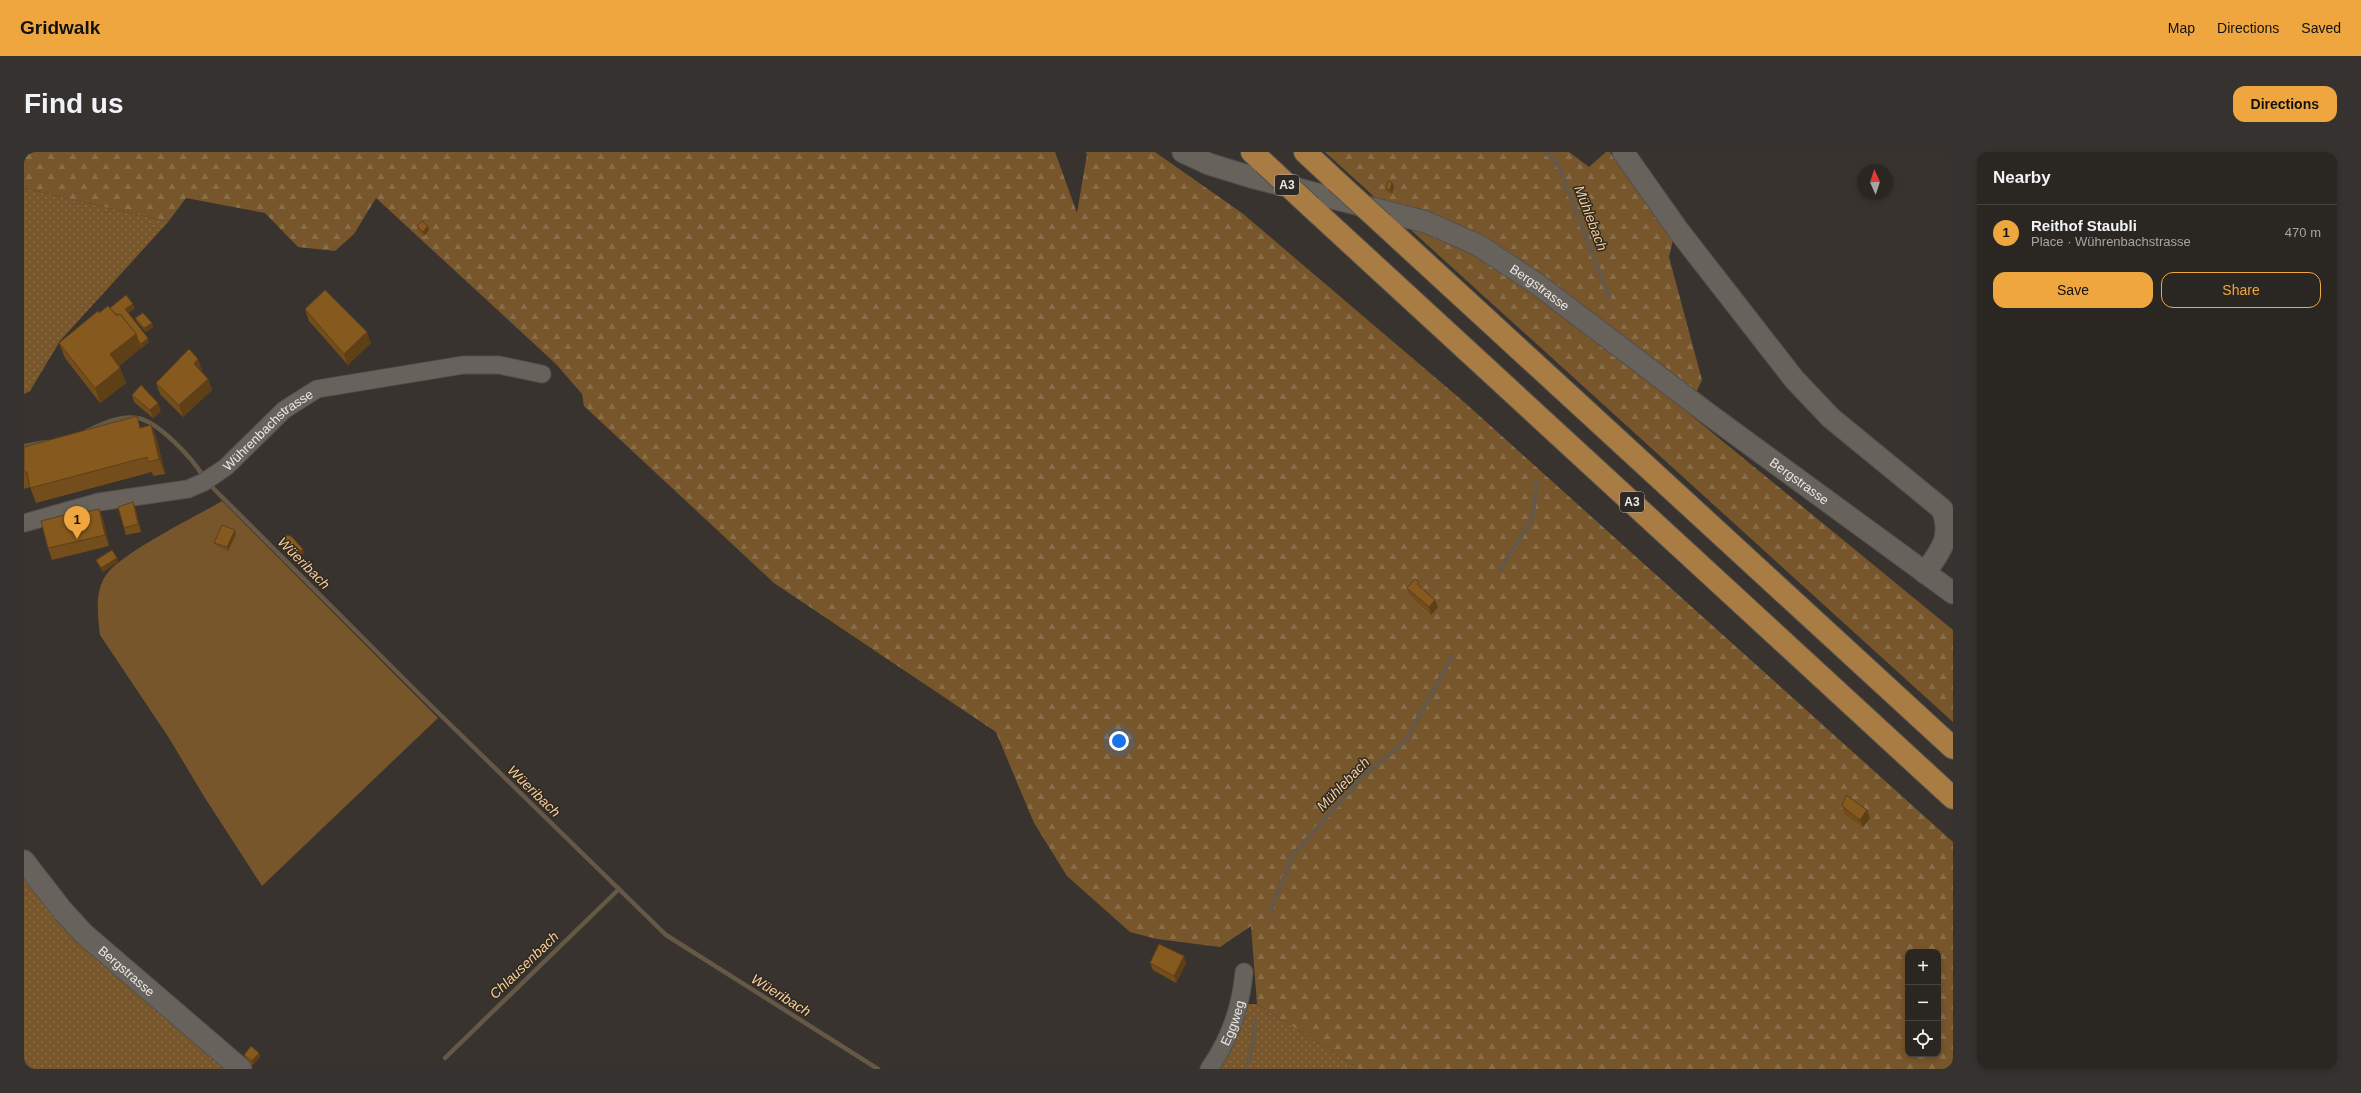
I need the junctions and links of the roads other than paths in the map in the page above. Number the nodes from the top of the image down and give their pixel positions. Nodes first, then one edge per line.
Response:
1 (1183, 152) edge
2 (1305, 152) edge
3 (1623, 152) edge
4 (1258, 158) edge
5 (542, 374) dead end
6 (24, 523) edge
7 (1925, 572) junction
8 (1953, 593) edge
9 (1953, 748) edge
10 (1953, 798) edge
11 (24, 861) edge
12 (1244, 972) dead end
13 (241, 1069) edge
14 (1209, 1069) edge

1 - 7 street, Bergstrasse
2 - 9 highway, bridge
3 - 7 street
4 - 10 highway, A3, bridge
5 - 6 street, Wührenbachstrasse
7 - 8 street, Bergstrasse
11 - 13 street, Bergstrasse
12 - 14 street, Eggweg

